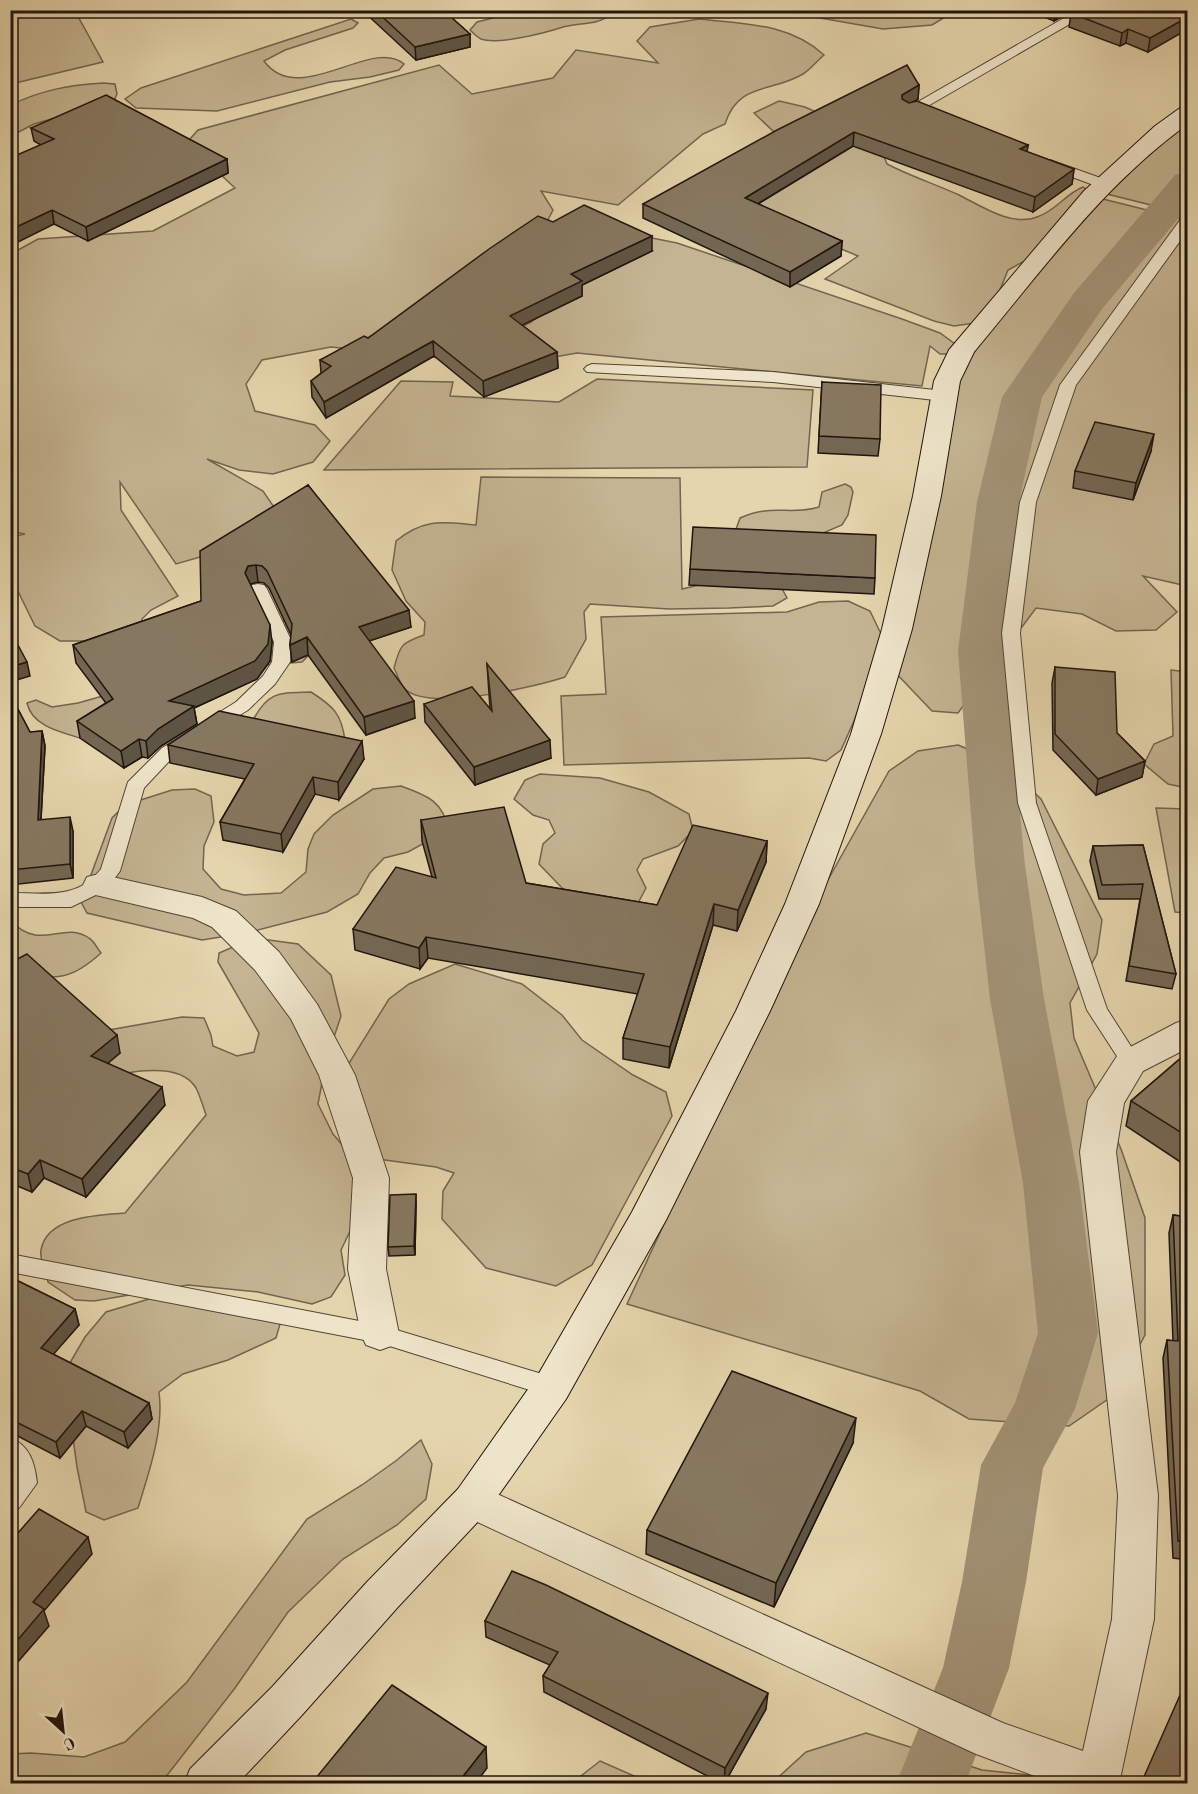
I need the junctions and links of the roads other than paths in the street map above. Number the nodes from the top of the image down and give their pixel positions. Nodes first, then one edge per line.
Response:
1 (1088, 10) edge
2 (909, 111) edge
3 (1188, 113) edge
4 (1043, 161) edge
5 (1104, 184) junction
6 (1188, 219) edge
7 (592, 369) dead end
8 (944, 396) junction
9 (258, 589) edge
10 (99, 885) junction
11 (10, 900) edge
12 (1188, 1032) edge
13 (1131, 1062) junction
14 (10, 1263) edge
15 (380, 1334) junction
16 (552, 1387) junction
17 (10, 1448) edge
18 (10, 1501) edge
19 (472, 1501) junction
20 (1099, 1782) edge
21 (206, 1784) edge

1 - 2 lane
3 - 5 street
4 - 5 lane
5 - 8 street
6 - 13 lane
7 - 8 lane
8 - 16 street
9 - 10 lane
10 - 11 lane
10 - 15 street
12 - 13 street
13 - 20 street
14 - 15 lane
15 - 16 lane
16 - 19 street
17 - 18 lane
19 - 20 street
19 - 21 street

